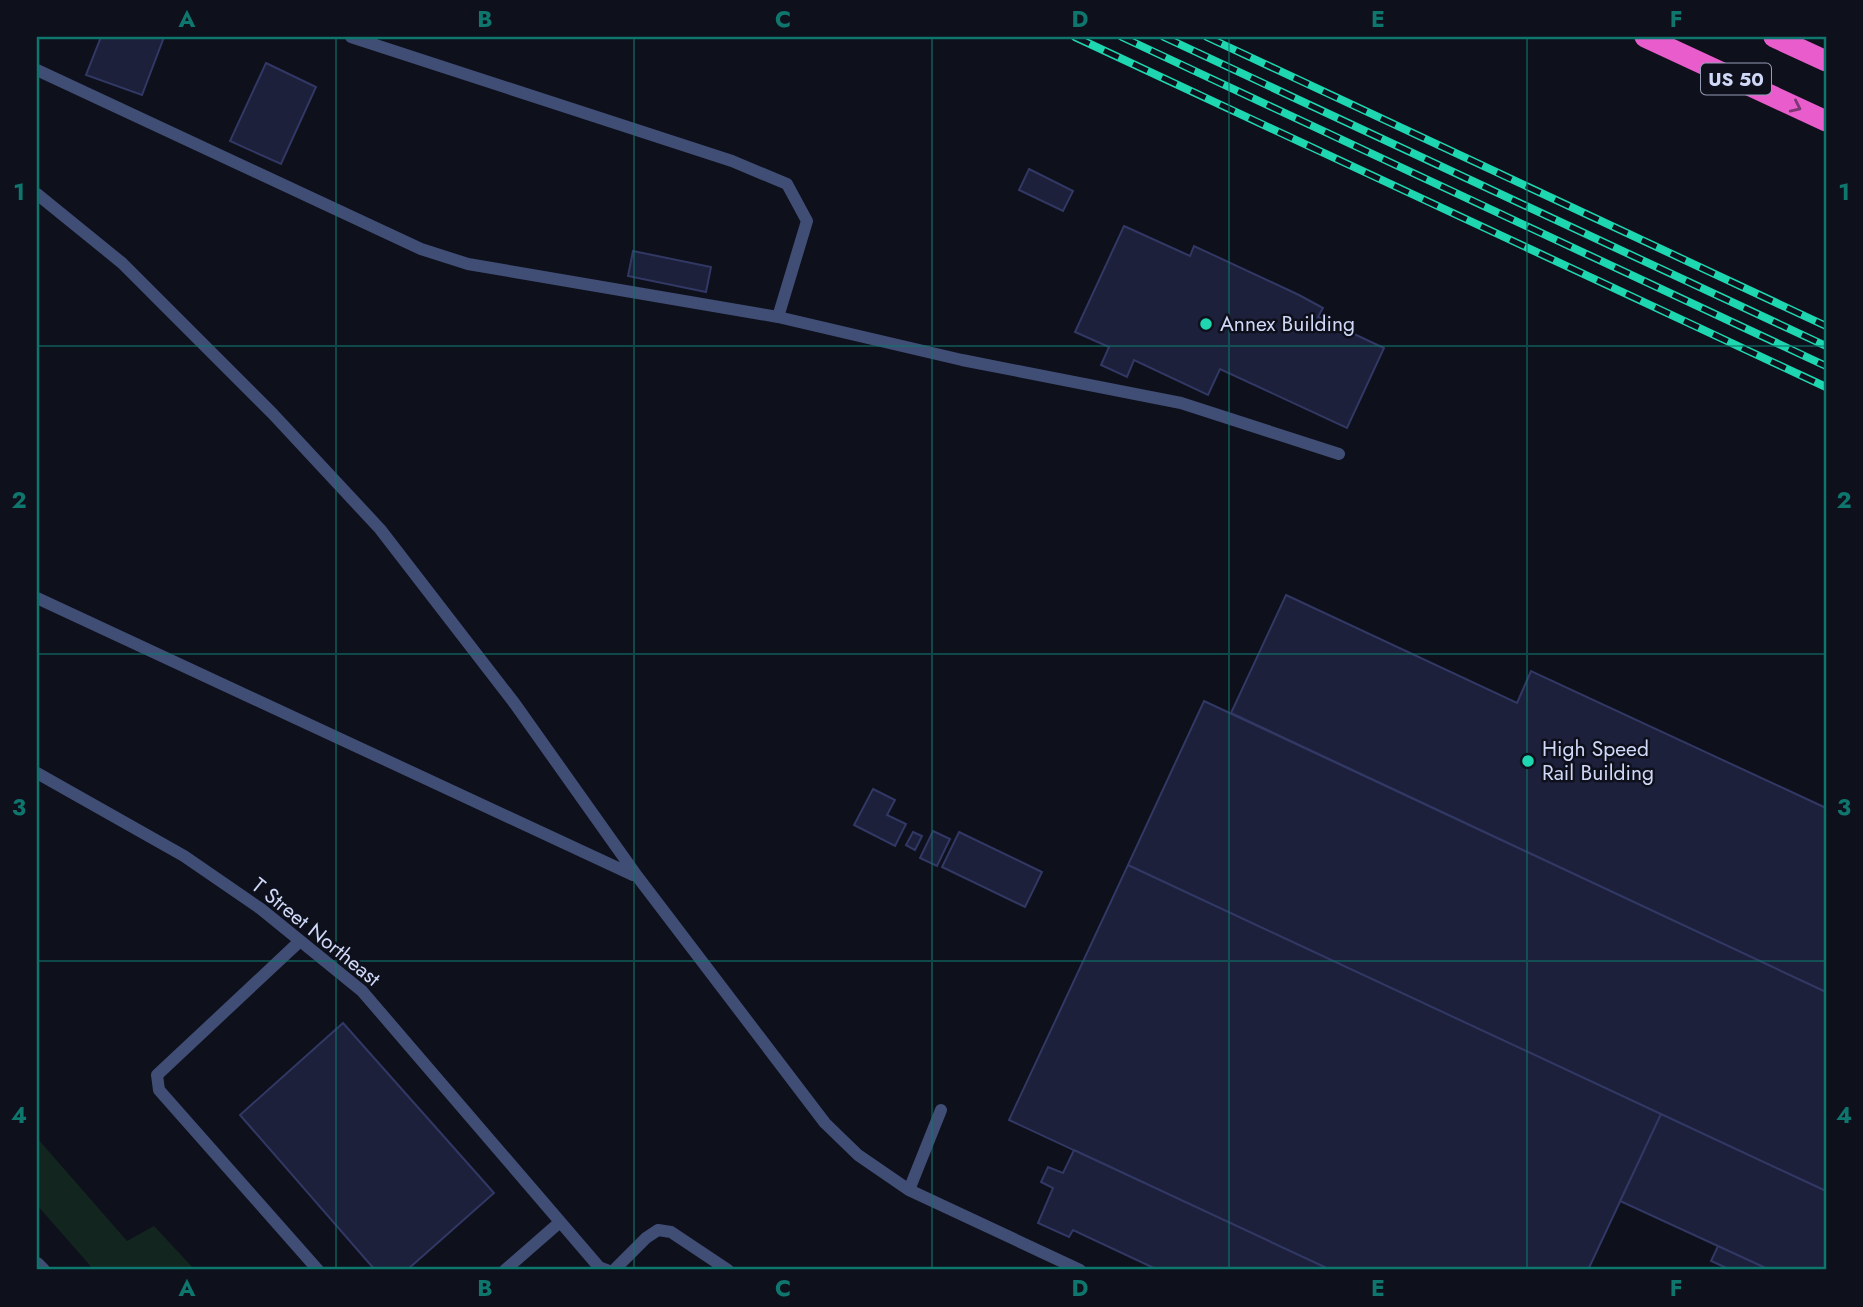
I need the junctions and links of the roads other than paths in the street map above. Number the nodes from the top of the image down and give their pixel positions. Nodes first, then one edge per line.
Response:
1 (351, 37) edge
2 (1645, 37) edge
3 (1774, 37) edge
4 (1826, 61) edge
5 (37, 70) edge
6 (1826, 121) edge
7 (37, 194) edge
8 (778, 317) junction
9 (1339, 454) dead end
10 (37, 598) edge
11 (37, 773) edge
12 (637, 876) junction
13 (300, 941) junction
14 (941, 1110) dead end
15 (909, 1190) junction
16 (560, 1222) junction
17 (37, 1264) edge
18 (43, 1270) edge
19 (318, 1270) edge
20 (505, 1270) edge
21 (607, 1270) edge
22 (614, 1270) edge
23 (728, 1270) edge
24 (1080, 1270) edge

1 - 8 lane
2 -> 6 highway, US 50
3 - 4 highway, US 50
5 - 8 lane
7 - 12 lane
8 - 9 lane
10 - 12 lane
11 - 13 lane, T Street Northeast
12 - 15 lane
13 - 16 lane, T Street Northeast
13 - 19 lane
14 - 15 lane
15 - 24 lane
16 - 20 lane
16 - 21 lane, T Street Northeast
17 - 18 street
22 - 23 lane

